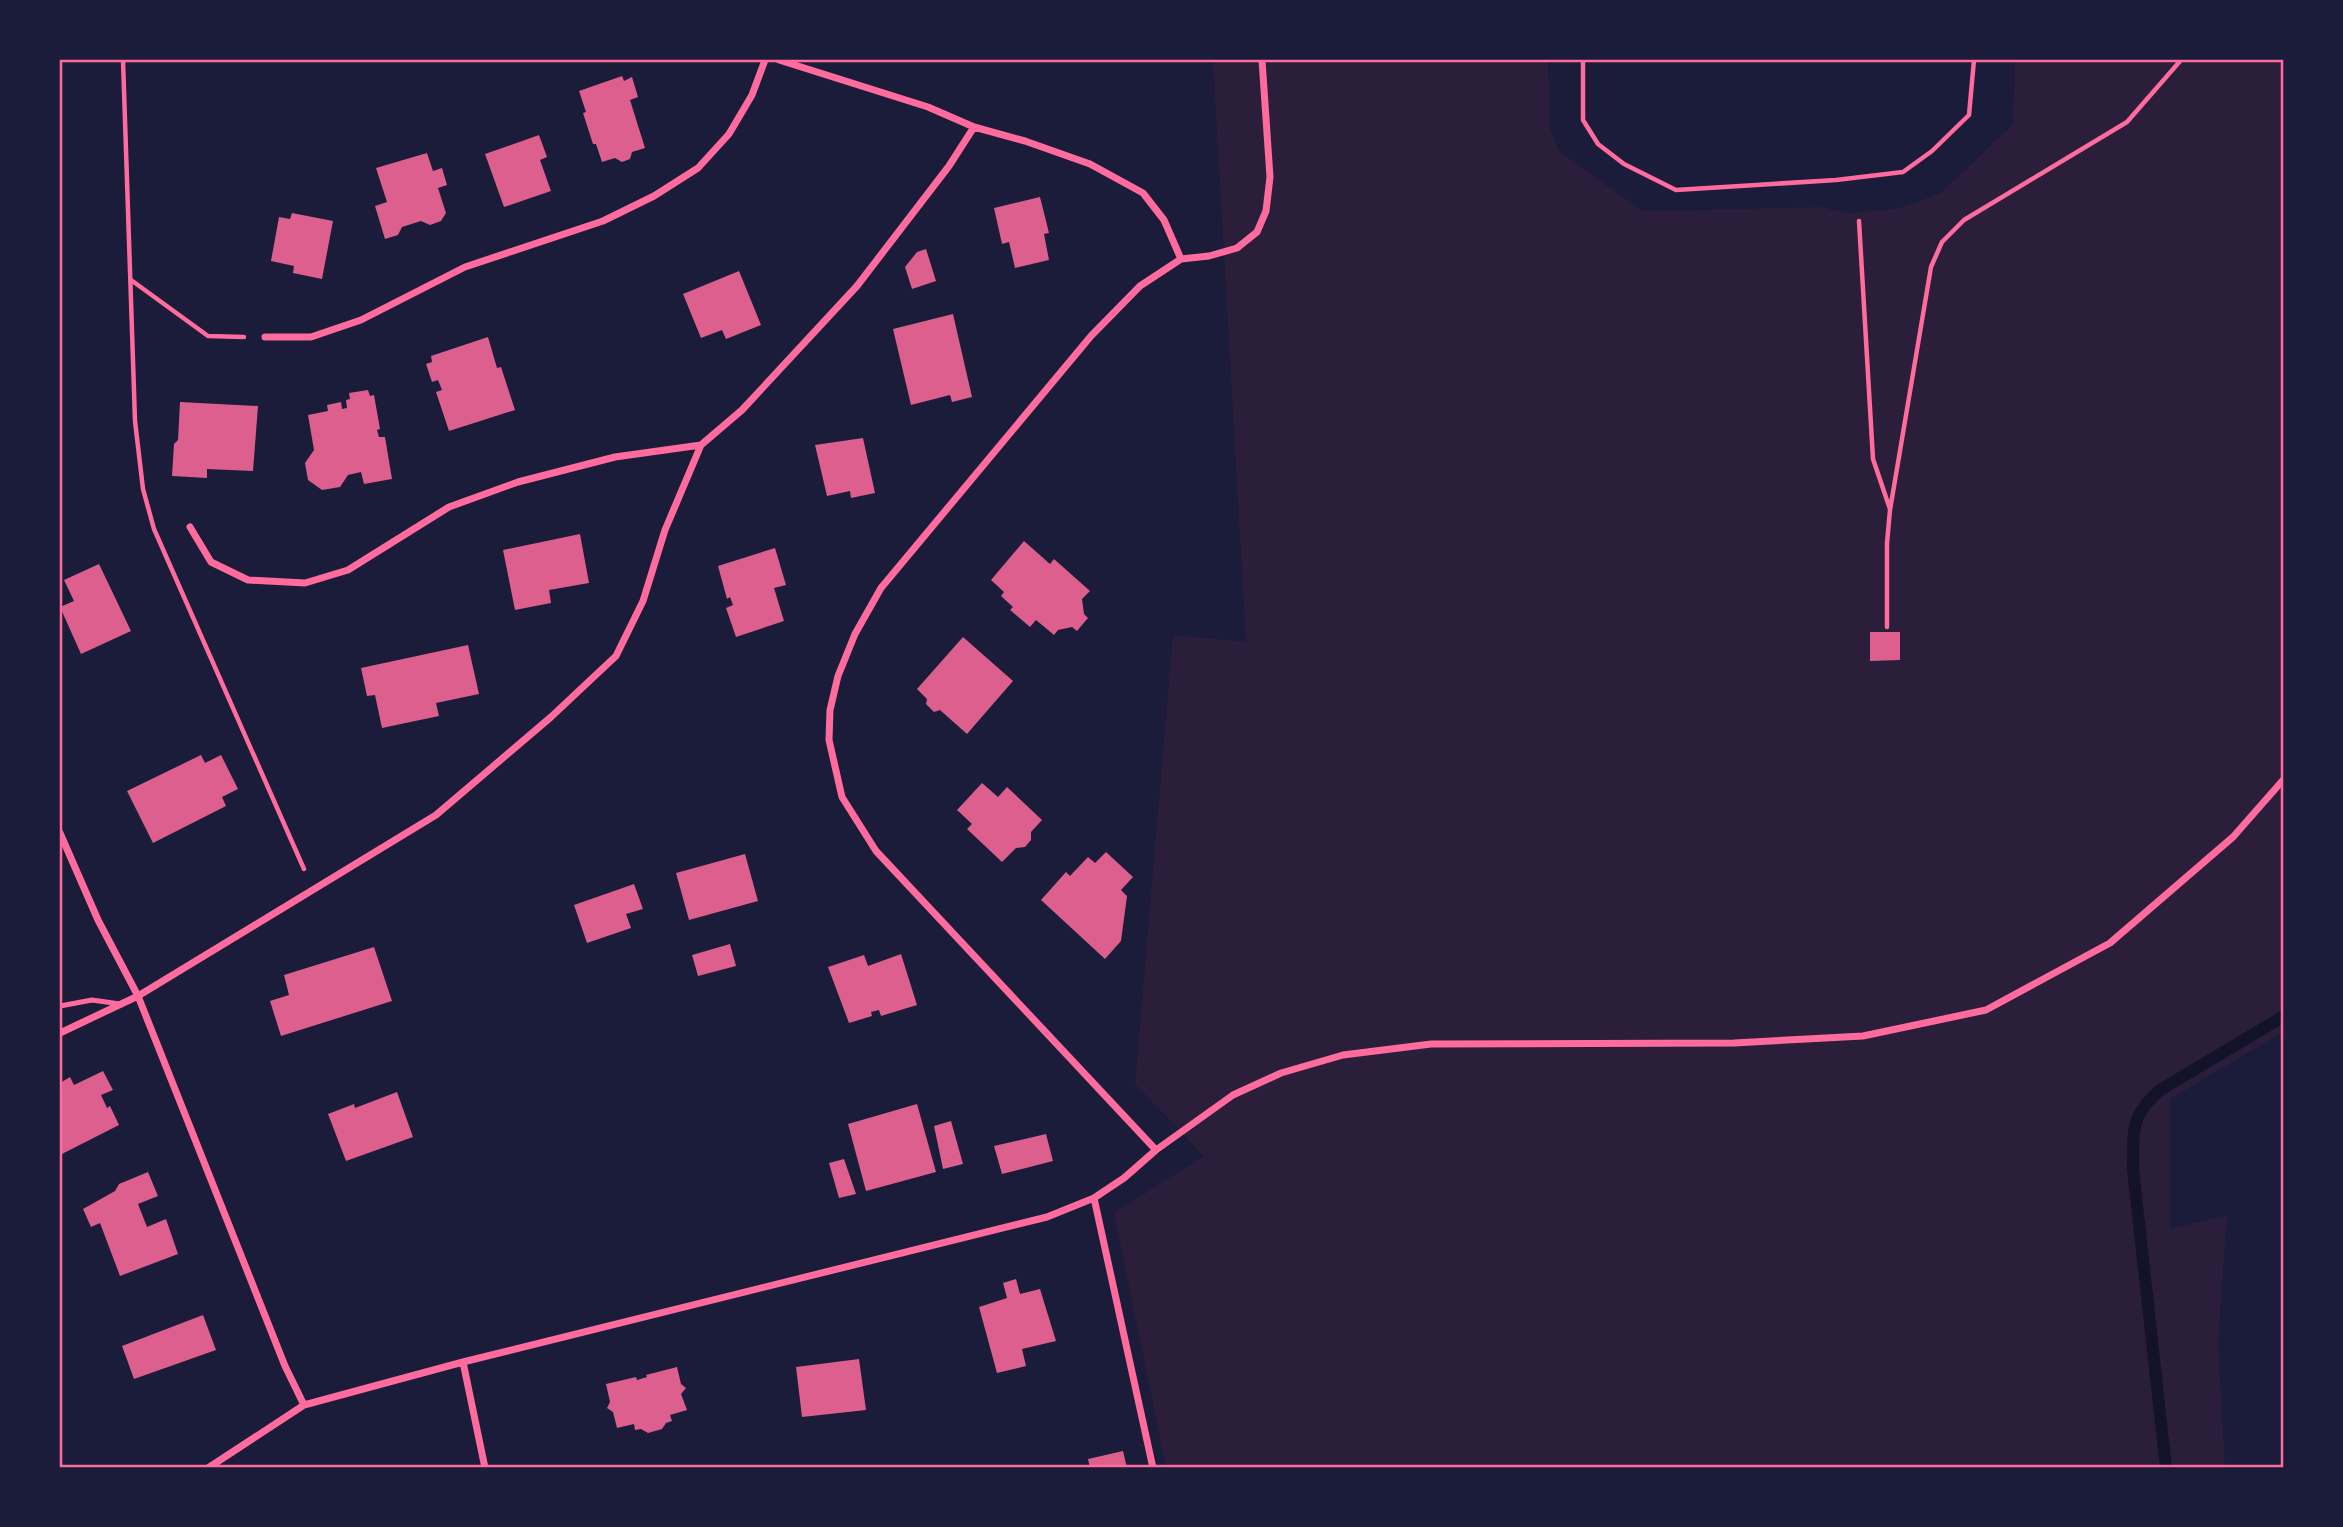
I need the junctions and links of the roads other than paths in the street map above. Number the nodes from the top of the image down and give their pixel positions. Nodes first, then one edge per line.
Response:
1 (765, 60) edge
2 (779, 60) edge
3 (1262, 60) edge
4 (974, 127) junction
5 (1181, 259) junction
6 (265, 337) road end
7 (701, 445) junction
8 (190, 527) dead end
9 (2284, 779) edge
10 (60, 832) edge
11 (138, 996) junction
12 (120, 1004) junction
13 (60, 1006) edge
14 (60, 1033) edge
15 (1156, 1150) junction
16 (1094, 1198) junction
17 (463, 1362) junction
18 (304, 1405) junction
19 (208, 1468) edge
20 (485, 1468) edge
21 (1153, 1468) edge

1 - 6 street
2 - 4 street
3 - 5 street
4 - 5 street
4 - 7 street
5 - 15 street
7 - 8 street
7 - 11 street
9 - 15 street
10 - 11 street
11 - 12 street
11 - 18 street
12 - 13 lane
12 - 14 street
15 - 16 street
16 - 17 street
16 - 21 street
17 - 18 street
17 - 20 street
18 - 19 street

